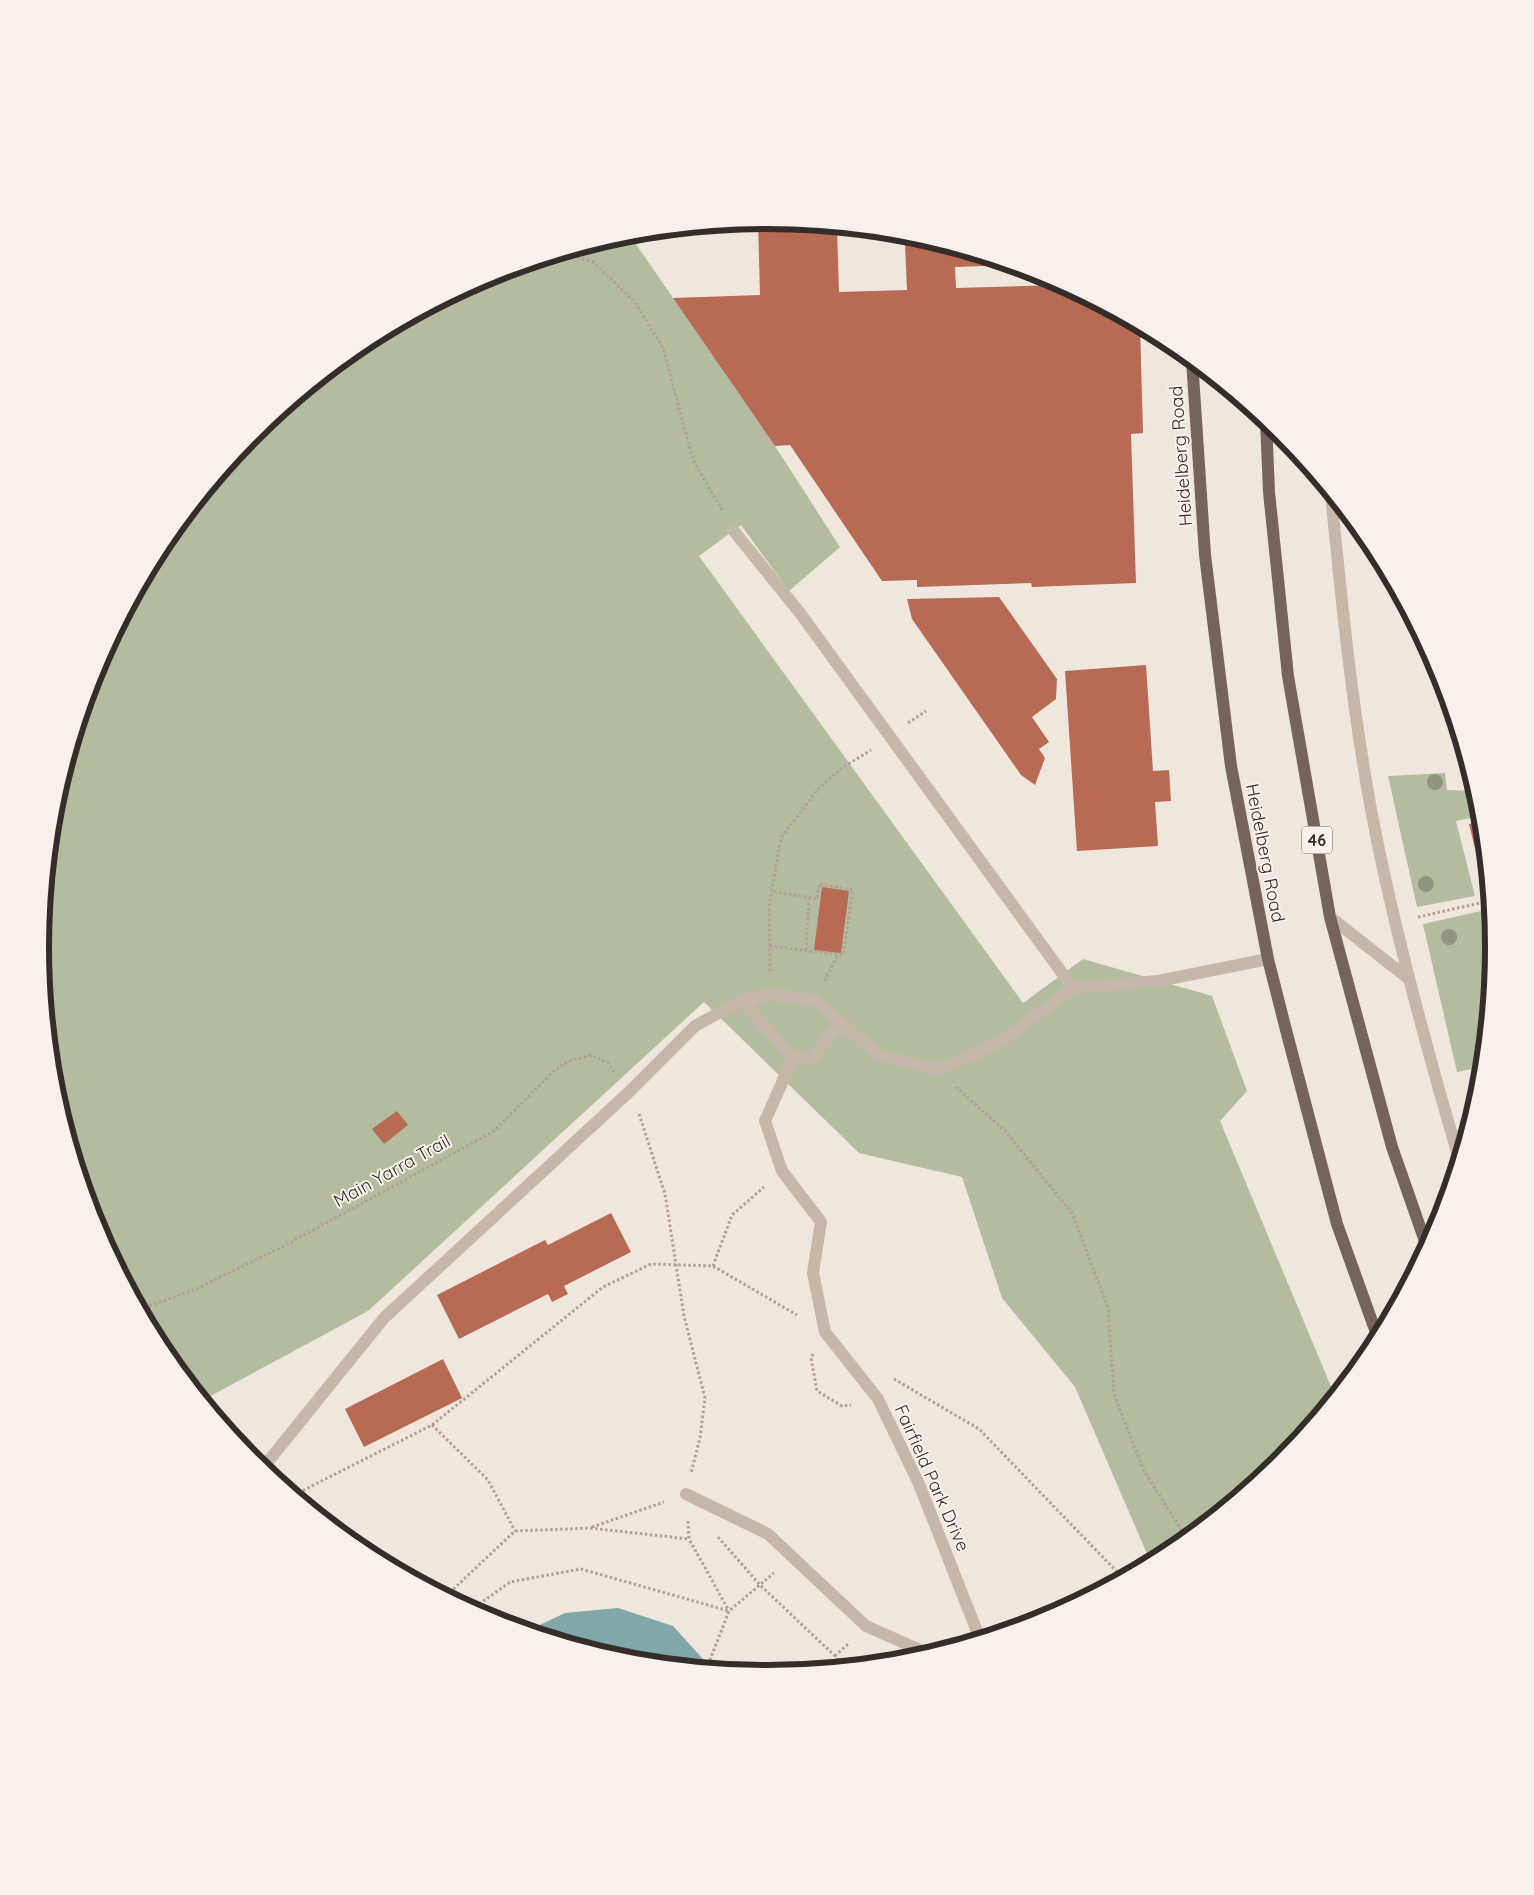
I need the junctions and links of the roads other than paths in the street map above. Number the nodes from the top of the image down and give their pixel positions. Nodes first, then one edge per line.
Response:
1 (1193, 370) edge
2 (1266, 432) edge
3 (1331, 503) edge
4 (733, 530) road end
5 (1330, 917) junction
6 (1268, 959) junction
7 (1409, 979) junction
8 (1073, 988) junction
9 (742, 1000) junction
10 (841, 1023) junction
11 (793, 1058) junction
12 (1456, 1149) edge
13 (1424, 1238) edge
14 (1375, 1329) edge
15 (267, 1463) edge
16 (686, 1494) road end
17 (978, 1634) edge
18 (918, 1649) edge

1 - 6 main road, Heidelberg Road
2 - 5 main road, 46
3 - 7 lane
4 - 8 lane
5 - 7 lane
5 - 13 main road, 46
6 - 8 lane
6 - 14 main road, Heidelberg Road
7 - 12 lane
8 - 10 lane
9 - 10 lane
9 - 11 lane
9 - 15 lane
10 - 11 lane
11 - 17 lane, Fairfield Park Drive
16 - 18 lane

